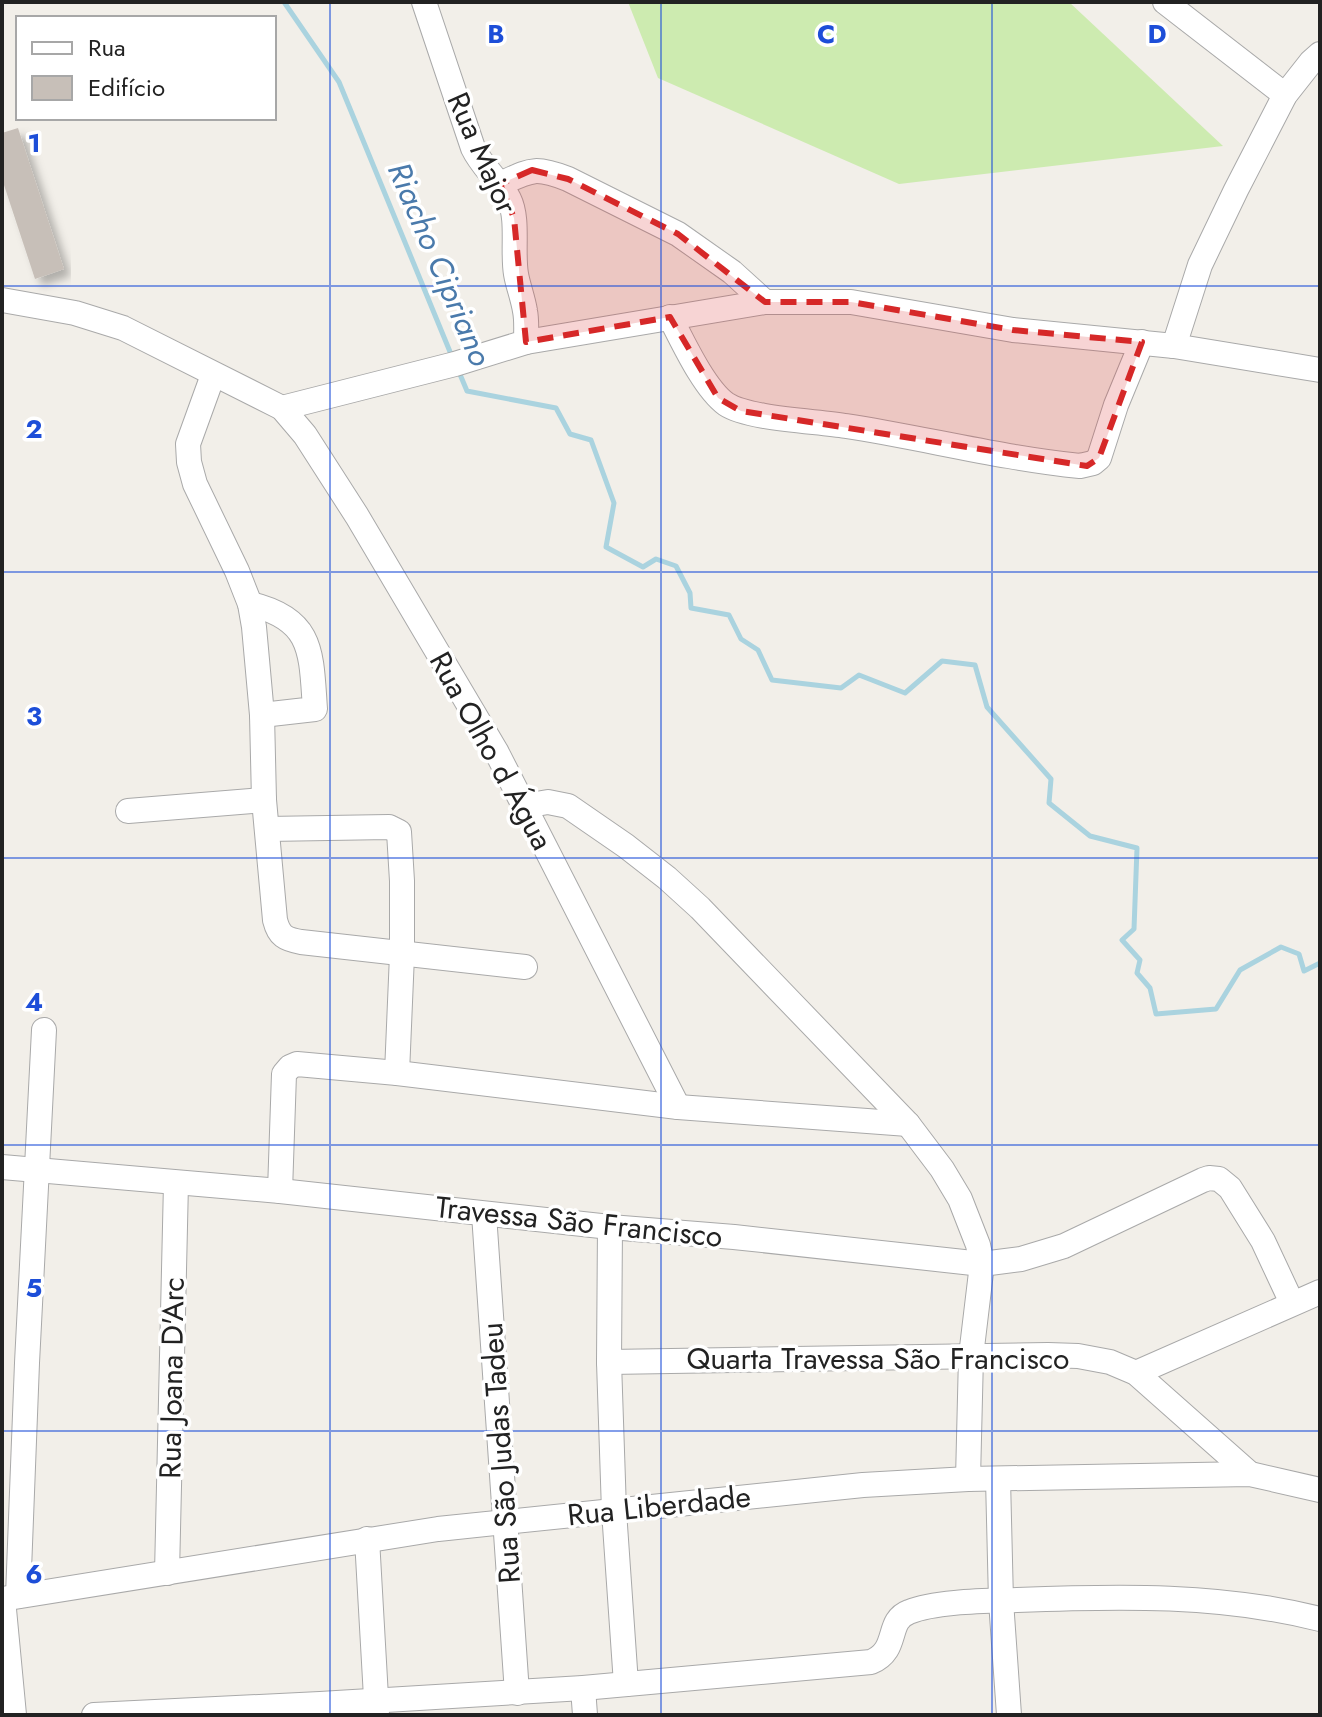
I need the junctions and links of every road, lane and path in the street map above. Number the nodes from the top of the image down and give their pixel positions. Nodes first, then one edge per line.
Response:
1 (424, 2) edge
2 (1165, 2) edge
3 (1320, 54) edge
4 (1285, 95) junction
5 (500, 184) junction
6 (2, 300) edge
7 (765, 302) junction
8 (670, 317) junction
9 (526, 342) junction
10 (1142, 342) junction
11 (1174, 346) junction
12 (1320, 370) edge
13 (213, 375) junction
14 (282, 408) junction
15 (250, 604) junction
16 (262, 715) junction
17 (264, 800) junction
18 (524, 806) junction
19 (128, 811) dead end
20 (267, 829) junction
21 (402, 955) junction
22 (525, 967) dead end
23 (44, 1030) dead end
24 (397, 1073) junction
25 (678, 1107) junction
26 (908, 1124) junction
27 (2, 1167) edge
28 (36, 1171) junction
29 (176, 1183) junction
30 (280, 1191) junction
31 (484, 1214) junction
32 (610, 1227) junction
33 (982, 1264) junction
34 (1320, 1292) edge
35 (1292, 1303) junction
36 (971, 1356) junction
37 (609, 1362) junction
38 (1136, 1373) junction
39 (1250, 1474) junction
40 (968, 1479) junction
41 (998, 1479) junction
42 (1320, 1490) edge
43 (614, 1511) junction
44 (506, 1522) junction
45 (367, 1539) junction
46 (167, 1573) junction
47 (8, 1598) edge
48 (1001, 1601) junction
49 (1320, 1619) edge
50 (626, 1684) junction
51 (583, 1688) junction
52 (517, 1693) junction
53 (376, 1708) edge
54 (14, 1715) edge
55 (94, 1715) edge
56 (585, 1715) edge
57 (1009, 1715) edge

1 - 5 street, Rua Major
2 - 4 street
3 - 4 street
4 - 11 street
5 - 7 street
5 - 9 street, Rua Major
6 - 13 street
7 - 8 street
7 - 10 street
8 - 9 street
8 - 10 street
9 - 14 street
10 - 11 street
11 - 12 street
13 - 14 street
13 - 15 street
14 - 18 street, Rua Olho d Água
15 - 16 street
15 - 16 street
16 - 17 street
17 - 19 street
17 - 20 street
18 - 25 street, Rua Olho d Água
18 - 26 street
20 - 21 street
20 - 21 street
21 - 22 street
21 - 24 street
23 - 28 street
24 - 25 street
24 - 30 street
25 - 26 street
26 - 33 street
27 - 28 street, Travessa São Francisco
28 - 29 street, Travessa São Francisco
28 - 47 street
29 - 30 street, Travessa São Francisco
29 - 46 street, Rua Joana D'Arc
30 - 31 street, Travessa São Francisco
31 - 32 street, Travessa São Francisco
31 - 44 street, Rua São Judas Tadeu
32 - 33 street, Travessa São Francisco
32 - 37 street
33 - 35 street, Travessa São Francisco
33 - 36 street
34 - 35 street
35 - 38 street
36 - 37 street, Quarta Travessa São Francisco
36 - 38 street, Quarta Travessa São Francisco
36 - 40 street
37 - 43 street
38 - 39 street, Quarta Travessa São Francisco
39 - 41 street, Rua Liberdade
39 - 42 street, Rua Liberdade
40 - 41 street, Rua Liberdade
40 - 43 street, Rua Liberdade
41 - 48 street
43 - 44 street, Rua Liberdade
43 - 50 street
44 - 45 street, Rua Liberdade
44 - 52 street, Rua São Judas Tadeu
45 - 46 street, Rua Liberdade
45 - 53 street
46 - 47 street, Rua Liberdade
47 - 54 street
48 - 49 street
48 - 50 street
48 - 57 street
50 - 51 street
51 - 52 street
51 - 56 street
52 - 53 street
53 - 55 street

